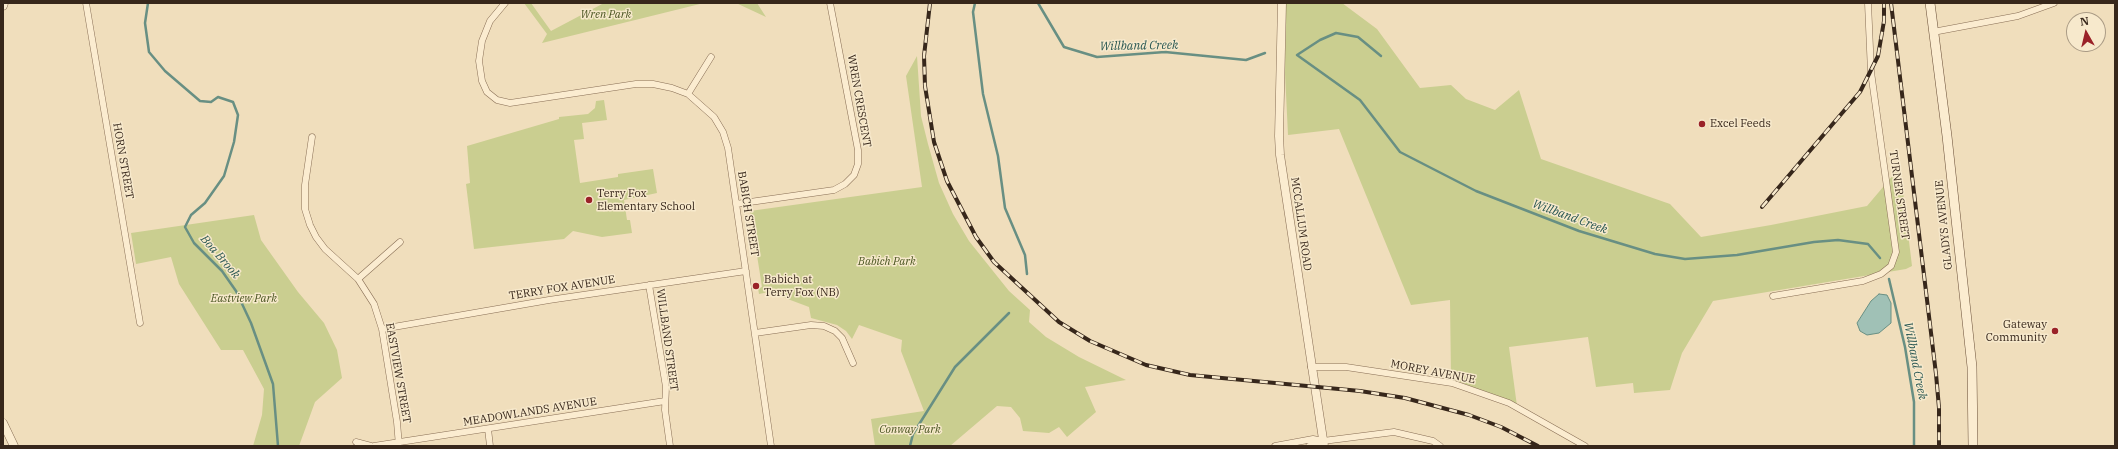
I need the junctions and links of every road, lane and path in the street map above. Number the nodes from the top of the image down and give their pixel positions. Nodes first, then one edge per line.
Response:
1 (86, 3) edge
2 (504, 3) edge
3 (830, 3) edge
4 (1282, 3) edge
5 (1868, 3) edge
6 (1930, 3) edge
7 (2054, 3) edge
8 (1934, 32) junction
9 (711, 57) dead end
10 (688, 94) junction
11 (312, 137) dead end
12 (736, 204) junction
13 (400, 242) dead end
14 (746, 271) junction
15 (358, 279) junction
16 (648, 285) junction
17 (1773, 296) dead end
18 (140, 323) dead end
19 (382, 329) junction
20 (756, 333) junction
21 (852, 363) dead end
22 (1311, 367) junction
23 (665, 401) junction
24 (3, 423) edge
25 (488, 429) junction
26 (356, 442) dead end
27 (1324, 443) edge
28 (399, 445) edge
29 (14, 446) edge
30 (373, 446) edge
31 (490, 446) edge
32 (670, 446) edge
33 (772, 446) edge
34 (1275, 446) edge
35 (1309, 446) edge
36 (1440, 446) edge
37 (1585, 446) edge
38 (1973, 446) edge

1 - 18 street, HORN STREET
2 - 10 street, BABICH STREET
3 - 12 street, WREN CRESCENT
4 - 22 street, MCCALLUM ROAD
5 - 17 street, TURNER STREET
6 - 8 main road, GLADYS AVENUE
7 - 8 street
8 - 38 main road, GLADYS AVENUE
9 - 10 street
10 - 12 street, BABICH STREET
11 - 15 street, EASTVIEW STREET
12 - 14 street, BABICH STREET
13 - 15 street
14 - 16 street, TERRY FOX AVENUE
14 - 20 street, BABICH STREET
15 - 19 street, EASTVIEW STREET
16 - 19 street, TERRY FOX AVENUE
16 - 23 street, WILLBAND STREET
19 - 28 street, EASTVIEW STREET
20 - 21 street
20 - 33 street, BABICH STREET
22 - 27 street, MCCALLUM ROAD
22 - 37 street, MOREY AVENUE
23 - 25 street, MEADOWLANDS AVENUE
23 - 32 street, WILLBAND STREET
24 - 29 street
25 - 28 street, MEADOWLANDS AVENUE
25 - 31 street
26 - 30 street, MEADOWLANDS AVENUE
27 - 34 street
27 - 35 street
27 - 36 street
28 - 30 street, MEADOWLANDS AVENUE

